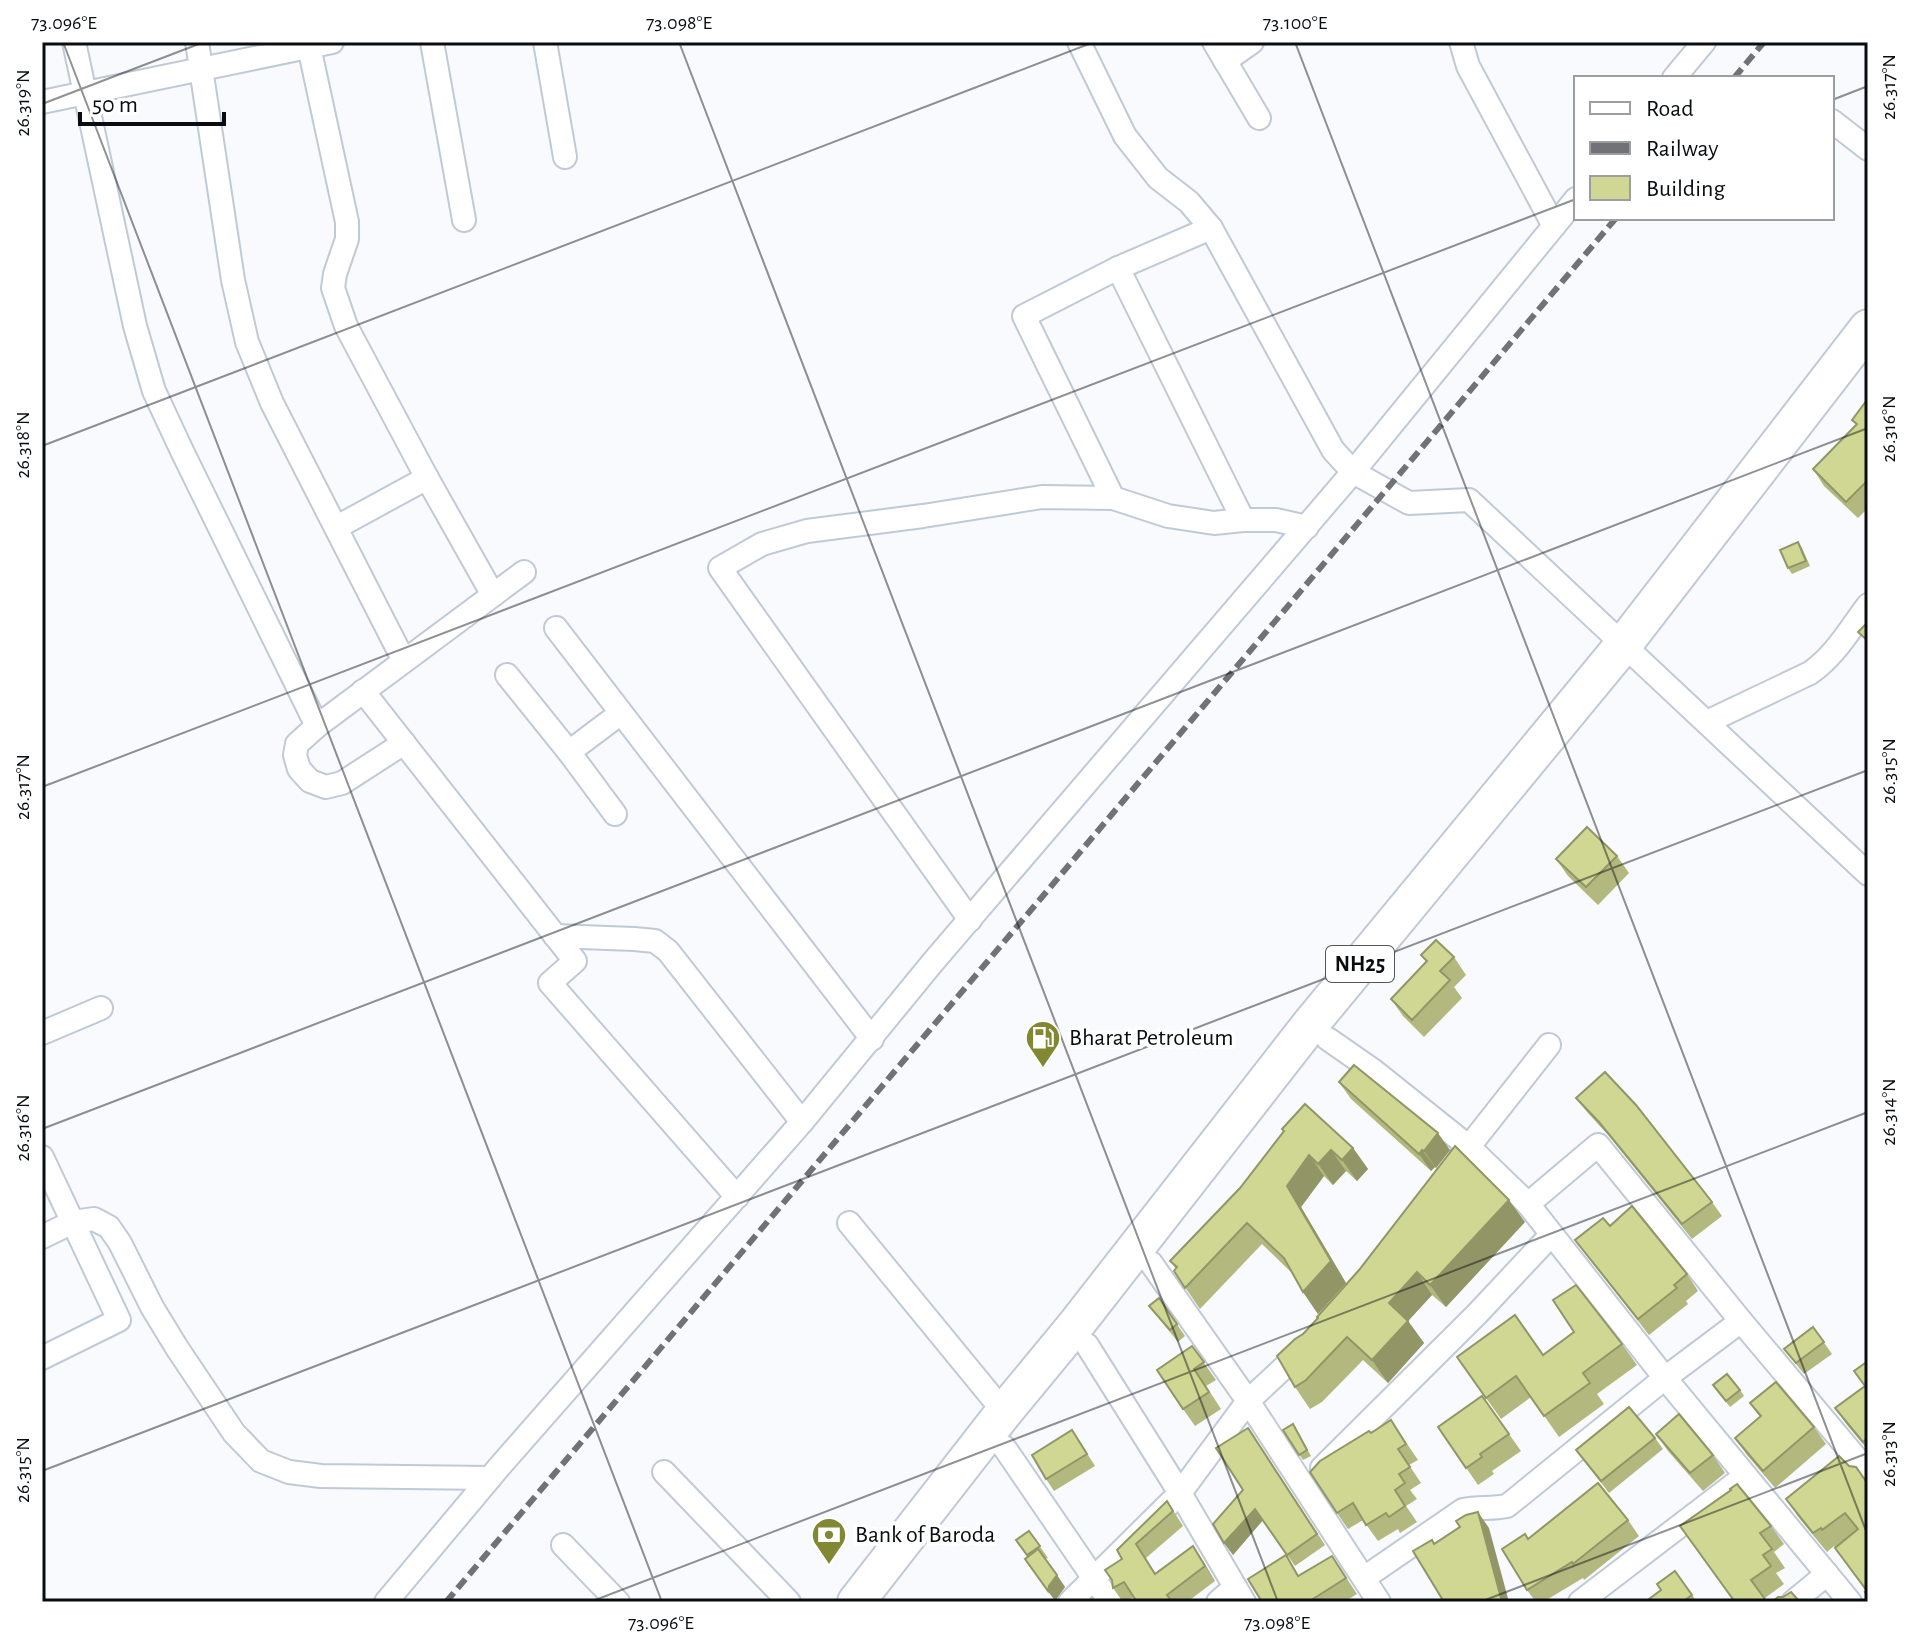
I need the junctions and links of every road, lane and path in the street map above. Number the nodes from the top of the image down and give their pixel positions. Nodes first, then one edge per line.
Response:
1 (74, 42) edge
2 (197, 42) edge
3 (332, 42) edge
4 (432, 42) edge
5 (545, 42) edge
6 (1079, 42) edge
7 (1252, 42) edge
8 (1461, 42) edge
9 (1704, 42) edge
10 (308, 44) edge
11 (1219, 51) edge
12 (202, 68) junction
13 (1676, 76) edge
14 (84, 94) junction
15 (42, 102) edge
16 (1259, 118) dead end
17 (1834, 123) edge
18 (1868, 149) edge
19 (565, 157) dead end
20 (1574, 201) edge
21 (464, 220) dead end
22 (1554, 226) junction
23 (1211, 228) junction
24 (1118, 268) junction
25 (1868, 328) edge
26 (1868, 365) edge
27 (1353, 472) junction
28 (427, 478) junction
29 (1113, 498) junction
30 (1243, 520) junction
31 (337, 527) junction
32 (1307, 527) junction
33 (524, 572) dead end
34 (493, 595) junction
35 (1868, 605) edge
36 (556, 628) dead end
37 (1631, 652) junction
38 (404, 661) junction
39 (507, 675) dead end
40 (363, 691) junction
41 (621, 713) junction
42 (1707, 722) junction
43 (317, 726) junction
44 (404, 743) junction
45 (569, 752) junction
46 (615, 814) dead end
47 (1868, 874) edge
48 (970, 920) junction
49 (555, 936) junction
50 (101, 1008) dead end
51 (42, 1033) edge
52 (872, 1039) junction
53 (1328, 1039) junction
54 (1549, 1045) dead end
55 (802, 1122) junction
56 (1469, 1147) junction
57 (42, 1157) edge
58 (1450, 1172) edge
59 (737, 1197) junction
60 (1528, 1204) junction
61 (73, 1222) junction
62 (849, 1223) dead end
63 (1551, 1235) junction
64 (42, 1237) edge
65 (1151, 1263) junction
66 (152, 1307) junction
67 (119, 1320) junction
68 (1741, 1321) junction
69 (1322, 1330) edge
70 (1087, 1345) junction
71 (42, 1358) edge
72 (1665, 1378) junction
73 (1248, 1401) junction
74 (1004, 1412) junction
75 (1004, 1447) junction
76 (1853, 1453) junction
77 (1832, 1471) edge
78 (664, 1472) dead end
79 (1868, 1472) edge
80 (1745, 1476) junction
81 (490, 1478) junction
82 (1304, 1485) junction
83 (1180, 1493) junction
84 (563, 1545) dead end
85 (1827, 1574) junction
86 (1093, 1578) junction
87 (1364, 1578) junction
88 (1233, 1597) edge
89 (386, 1602) edge
90 (618, 1602) edge
91 (789, 1602) edge
92 (856, 1602) edge
93 (882, 1602) edge
94 (1070, 1602) edge
95 (1110, 1602) edge
96 (1379, 1602) edge
97 (1580, 1602) edge
98 (1793, 1602) edge
99 (1850, 1602) edge

1 - 14 street
2 - 12 street
3 - 10 street
4 - 21 street
5 - 19 street
6 - 23 street
7 - 11 street
8 - 22 street
9 - 13 street
10 - 12 street
10 - 28 street
11 - 16 street
12 - 14 street
12 - 31 street
14 - 15 street
14 - 43 street
17 - 18 street
20 - 22 street
22 - 27 street
23 - 24 street
23 - 27 street
24 - 29 street
24 - 30 street
25 - 37 main road, NH25
26 - 37 main road, NH25
27 - 32 street
27 - 37 street
28 - 31 street
28 - 34 street
29 - 30 street
29 - 48 street
30 - 32 street
31 - 38 street
32 - 48 street
33 - 34 street
34 - 38 street
35 - 42 street
36 - 41 street
37 - 42 street
37 - 53 main road, NH25
37 - 74 main road, NH25
38 - 40 street
39 - 45 street
40 - 43 street
40 - 44 street
41 - 45 street
41 - 52 street
42 - 47 street
43 - 44 street
44 - 49 street
45 - 46 street
48 - 52 street
49 - 55 street
49 - 59 street
50 - 51 street
52 - 55 street
53 - 56 street
53 - 65 main road, NH25
54 - 56 street
55 - 59 street
56 - 58 street
56 - 60 street
57 - 61 street
59 - 81 street
60 - 63 street
60 - 68 street
61 - 64 street
61 - 66 street
61 - 67 street
62 - 74 street
63 - 72 street
63 - 82 street
65 - 70 main road, NH25
65 - 73 street
66 - 67 street
66 - 81 street
67 - 71 street
68 - 72 street
68 - 76 street
69 - 73 street
70 - 75 main road, NH25
70 - 83 street
72 - 80 street
72 - 87 street
73 - 82 street
73 - 83 street
74 - 92 main road, NH25
75 - 86 street
75 - 93 main road, NH25
76 - 77 street
76 - 79 street
78 - 91 street
80 - 85 street
80 - 97 street
81 - 89 street
82 - 87 street
83 - 86 street
83 - 88 street
84 - 90 street
85 - 98 street
85 - 99 street
86 - 94 street
86 - 95 street
87 - 96 street

